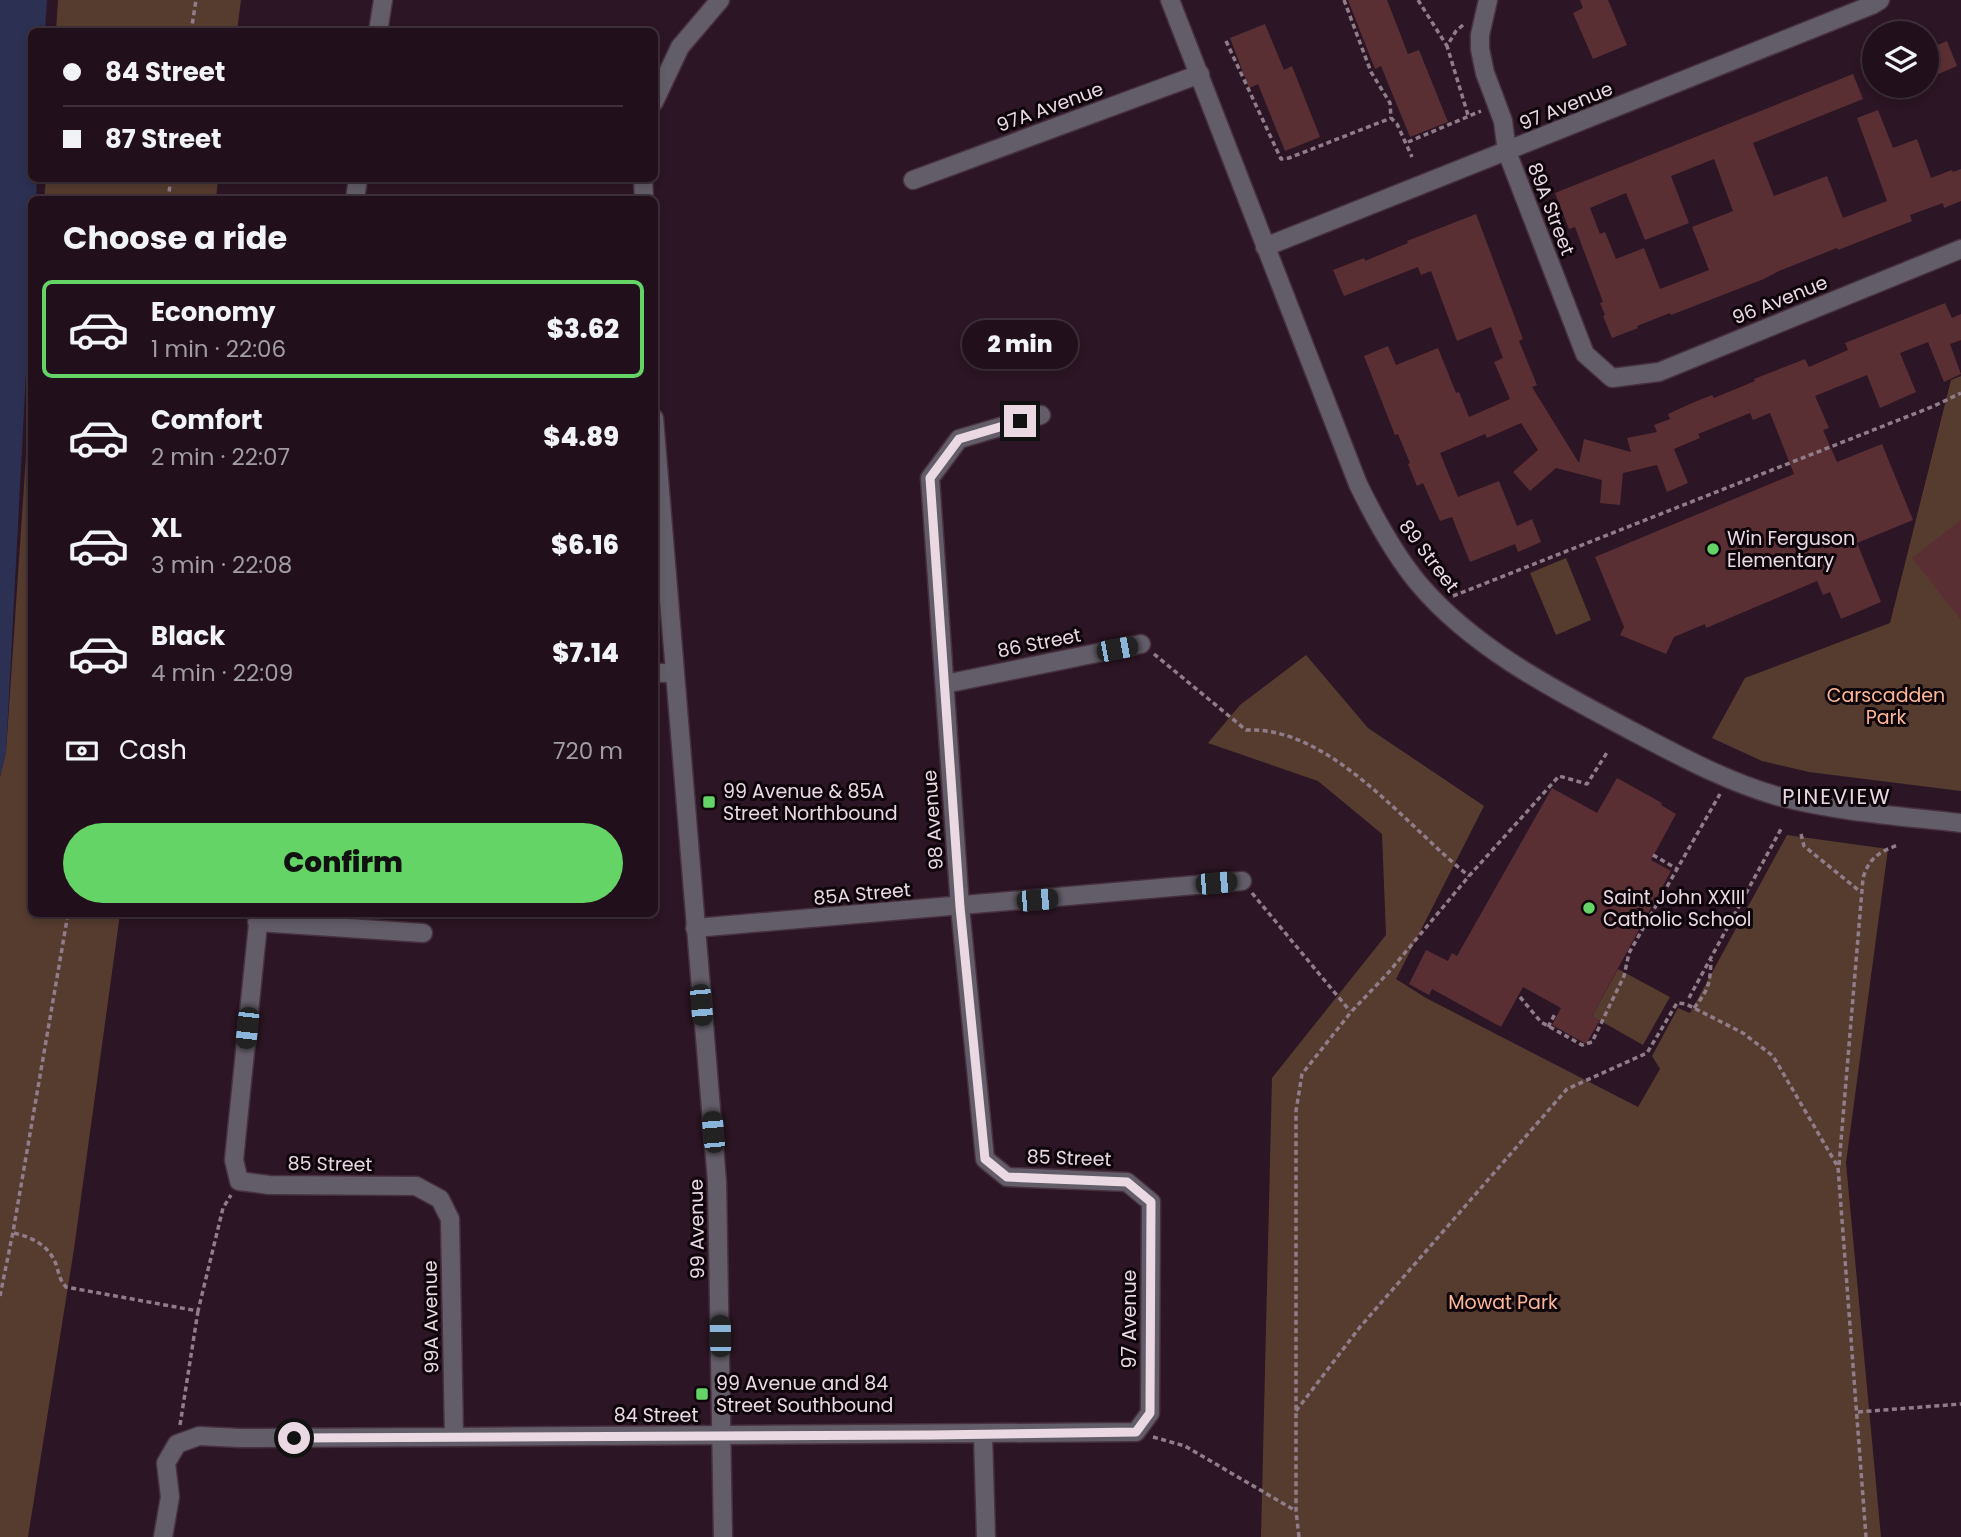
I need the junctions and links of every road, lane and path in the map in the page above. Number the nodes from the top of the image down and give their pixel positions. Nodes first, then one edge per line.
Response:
1 (196, 0) edge
2 (383, 0) edge
3 (720, 0) edge
4 (1170, 0) edge
5 (1344, 0) edge
6 (1418, 0) edge
7 (1488, 0) edge
8 (1880, 0) edge
9 (1469, 25) dead end
10 (192, 28) edge
11 (379, 28) edge
12 (1226, 41) dead end
13 (1447, 46) junction
14 (1200, 74) junction
15 (658, 94) edge
16 (1483, 111) dead end
17 (1468, 115) junction
18 (1391, 118) junction
19 (1407, 142) junction
20 (1507, 152) junction
21 (1412, 157) dead end
22 (913, 180) dead end
23 (1265, 247) junction
24 (1961, 249) edge
25 (1612, 378) joint
26 (1961, 393) edge
27 (1041, 415) dead end
28 (658, 469) edge
29 (1437, 603) junction
30 (1141, 644) joint
31 (658, 673) edge
32 (674, 673) junction
33 (945, 684) junction
34 (1608, 751) dead end
35 (1728, 779) junction
36 (1961, 823) edge
37 (1781, 829) dead end
38 (1801, 834) dead end
39 (1898, 845) dead end
40 (1653, 855) dead end
41 (1677, 869) junction
42 (1469, 876) junction
43 (1241, 881) joint
44 (1862, 893) junction
45 (960, 907) junction
46 (67, 917) edge
47 (258, 918) edge
48 (695, 929) junction
49 (423, 933) dead end
50 (1713, 953) junction
51 (1520, 997) dead end
52 (1689, 998) dead end
53 (1694, 1008) junction
54 (1351, 1012) junction
55 (1556, 1012) dead end
56 (1548, 1027) junction
57 (985, 1159) joint
58 (1838, 1167) junction
59 (239, 1181) junction
60 (440, 1199) joint
61 (1151, 1202) joint
62 (13, 1232) junction
63 (0, 1296) edge
64 (198, 1311) junction
65 (1961, 1404) edge
66 (1296, 1411) junction
67 (1857, 1412) junction
68 (1136, 1432) junction
69 (983, 1435) junction
70 (722, 1436) junction
71 (454, 1437) junction
72 (177, 1444) junction
73 (1296, 1511) junction
74 (163, 1537) edge
75 (723, 1537) edge
76 (986, 1537) edge
77 (1299, 1537) edge
78 (1866, 1537) edge

1 - 10 path
2 - 11 street
3 - 15 street
4 - 14 street, 89 Street
5 - 18 path
6 - 13 path
7 - 20 street, 89A Street
8 - 20 street, 97 Avenue
9 - 13 path
12 - 18 path
13 - 17 path
14 - 22 street, 97A Avenue
14 - 23 street, 89 Street
16 - 17 path
17 - 19 path
18 - 19 path
19 - 21 path
20 - 23 street, 97 Avenue
20 - 25 street, 89A Street
23 - 29 street, 89 Street
24 - 25 street, 96 Avenue
26 - 29 path
27 - 33 street, 98 Avenue
28 - 32 street, 99 Avenue
29 - 35 street, 89 Street
30 - 33 street, 86 Street
30 - 42 path
31 - 32 street
32 - 48 street, 99 Avenue
33 - 45 street, 98 Avenue
34 - 42 path
35 - 36 street, 89 Street
35 - 41 path
37 - 50 path
38 - 44 path
39 - 44 path
40 - 41 path
41 - 56 path
42 - 54 path
43 - 45 street, 85A Street
43 - 54 path
44 - 58 path
45 - 48 street, 85A Street
45 - 57 street, 98 Avenue
46 - 62 path
47 - 49 street
47 - 59 street
48 - 70 street, 99 Avenue
50 - 52 path
50 - 53 path
51 - 56 path
53 - 58 path
53 - 66 path
54 - 66 path
55 - 56 path
57 - 61 street, 85 Street
58 - 67 path
59 - 60 street, 85 Street
59 - 64 path
60 - 71 street, 99A Avenue
61 - 68 street, 97 Avenue
62 - 63 path
62 - 64 path
64 - 72 path
65 - 67 path
66 - 73 path
67 - 78 path
68 - 69 street, 84 Street
68 - 73 path
69 - 70 street, 84 Street
69 - 76 street
70 - 71 street, 84 Street
70 - 75 street, 99 Avenue
71 - 72 street, 84 Street
72 - 74 street
73 - 77 path

